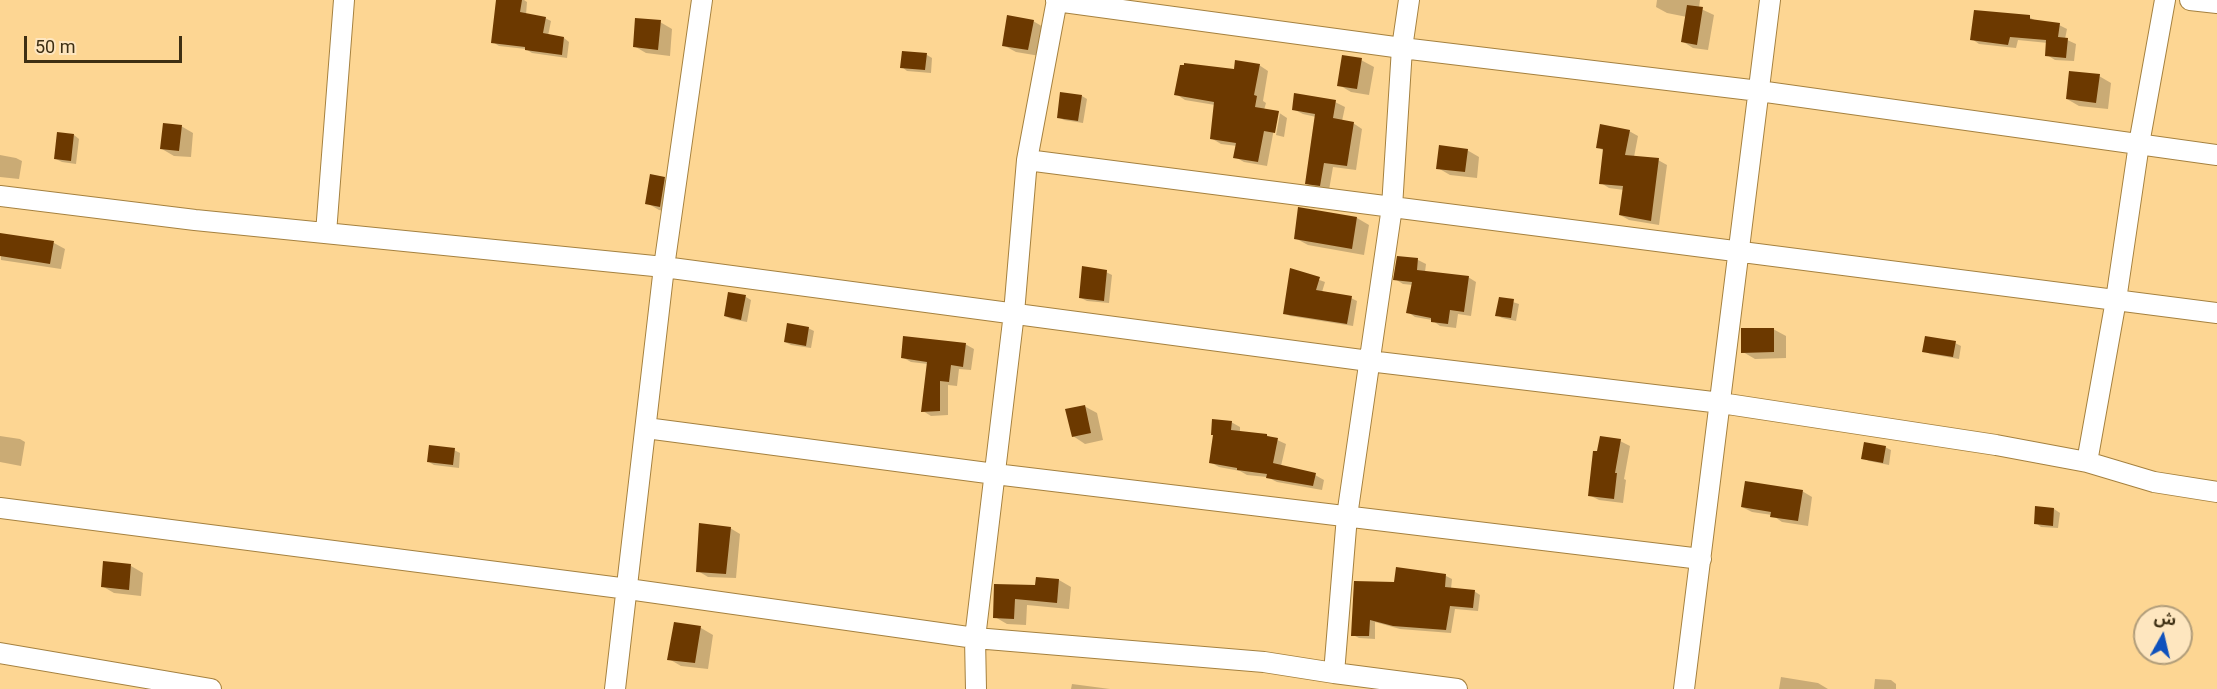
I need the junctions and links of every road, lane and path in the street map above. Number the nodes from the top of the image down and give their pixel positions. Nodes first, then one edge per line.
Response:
1 (344, 0) edge
2 (702, 0) edge
3 (1410, 0) edge
4 (1770, 0) edge
5 (2165, 0) edge
6 (2190, 0) edge
7 (1056, 1) edge
8 (2217, 3) edge
9 (1402, 48) junction
10 (1759, 91) junction
11 (2139, 144) junction
12 (2217, 155) edge
13 (1027, 160) junction
14 (0, 196) edge
15 (1392, 207) junction
16 (326, 233) junction
17 (1739, 251) junction
18 (664, 267) junction
19 (2116, 300) junction
20 (1014, 313) junction
21 (2217, 314) edge
22 (1369, 361) junction
23 (1721, 403) junction
24 (646, 428) junction
25 (2087, 462) junction
26 (995, 474) junction
27 (2217, 492) edge
28 (0, 508) edge
29 (1347, 516) junction
30 (1701, 559) junction
31 (628, 588) junction
32 (975, 638) junction
33 (0, 652) edge
34 (1334, 673) junction
35 (211, 689) edge
36 (615, 689) edge
37 (976, 689) edge
38 (1457, 689) edge
39 (1684, 689) edge

1 - 16 street
2 - 18 street
3 - 9 street
4 - 10 street
5 - 11 street
6 - 8 street
7 - 9 street
7 - 13 street
9 - 10 street
9 - 15 street
10 - 11 street
10 - 17 street
11 - 12 street
11 - 19 street
13 - 15 street
13 - 20 street
14 - 16 street
15 - 17 street
15 - 22 street
16 - 18 street
17 - 19 street
17 - 23 street
18 - 20 street
18 - 24 street
19 - 21 street
19 - 25 street
20 - 22 street
20 - 26 street
22 - 23 street
22 - 29 street
23 - 25 street
23 - 30 street
24 - 26 street
24 - 31 street
25 - 27 street
26 - 29 street
26 - 32 street
28 - 31 street
29 - 30 street
29 - 34 street
30 - 39 street
31 - 32 street
31 - 36 street
32 - 34 street
32 - 37 street
33 - 35 street
34 - 38 street

